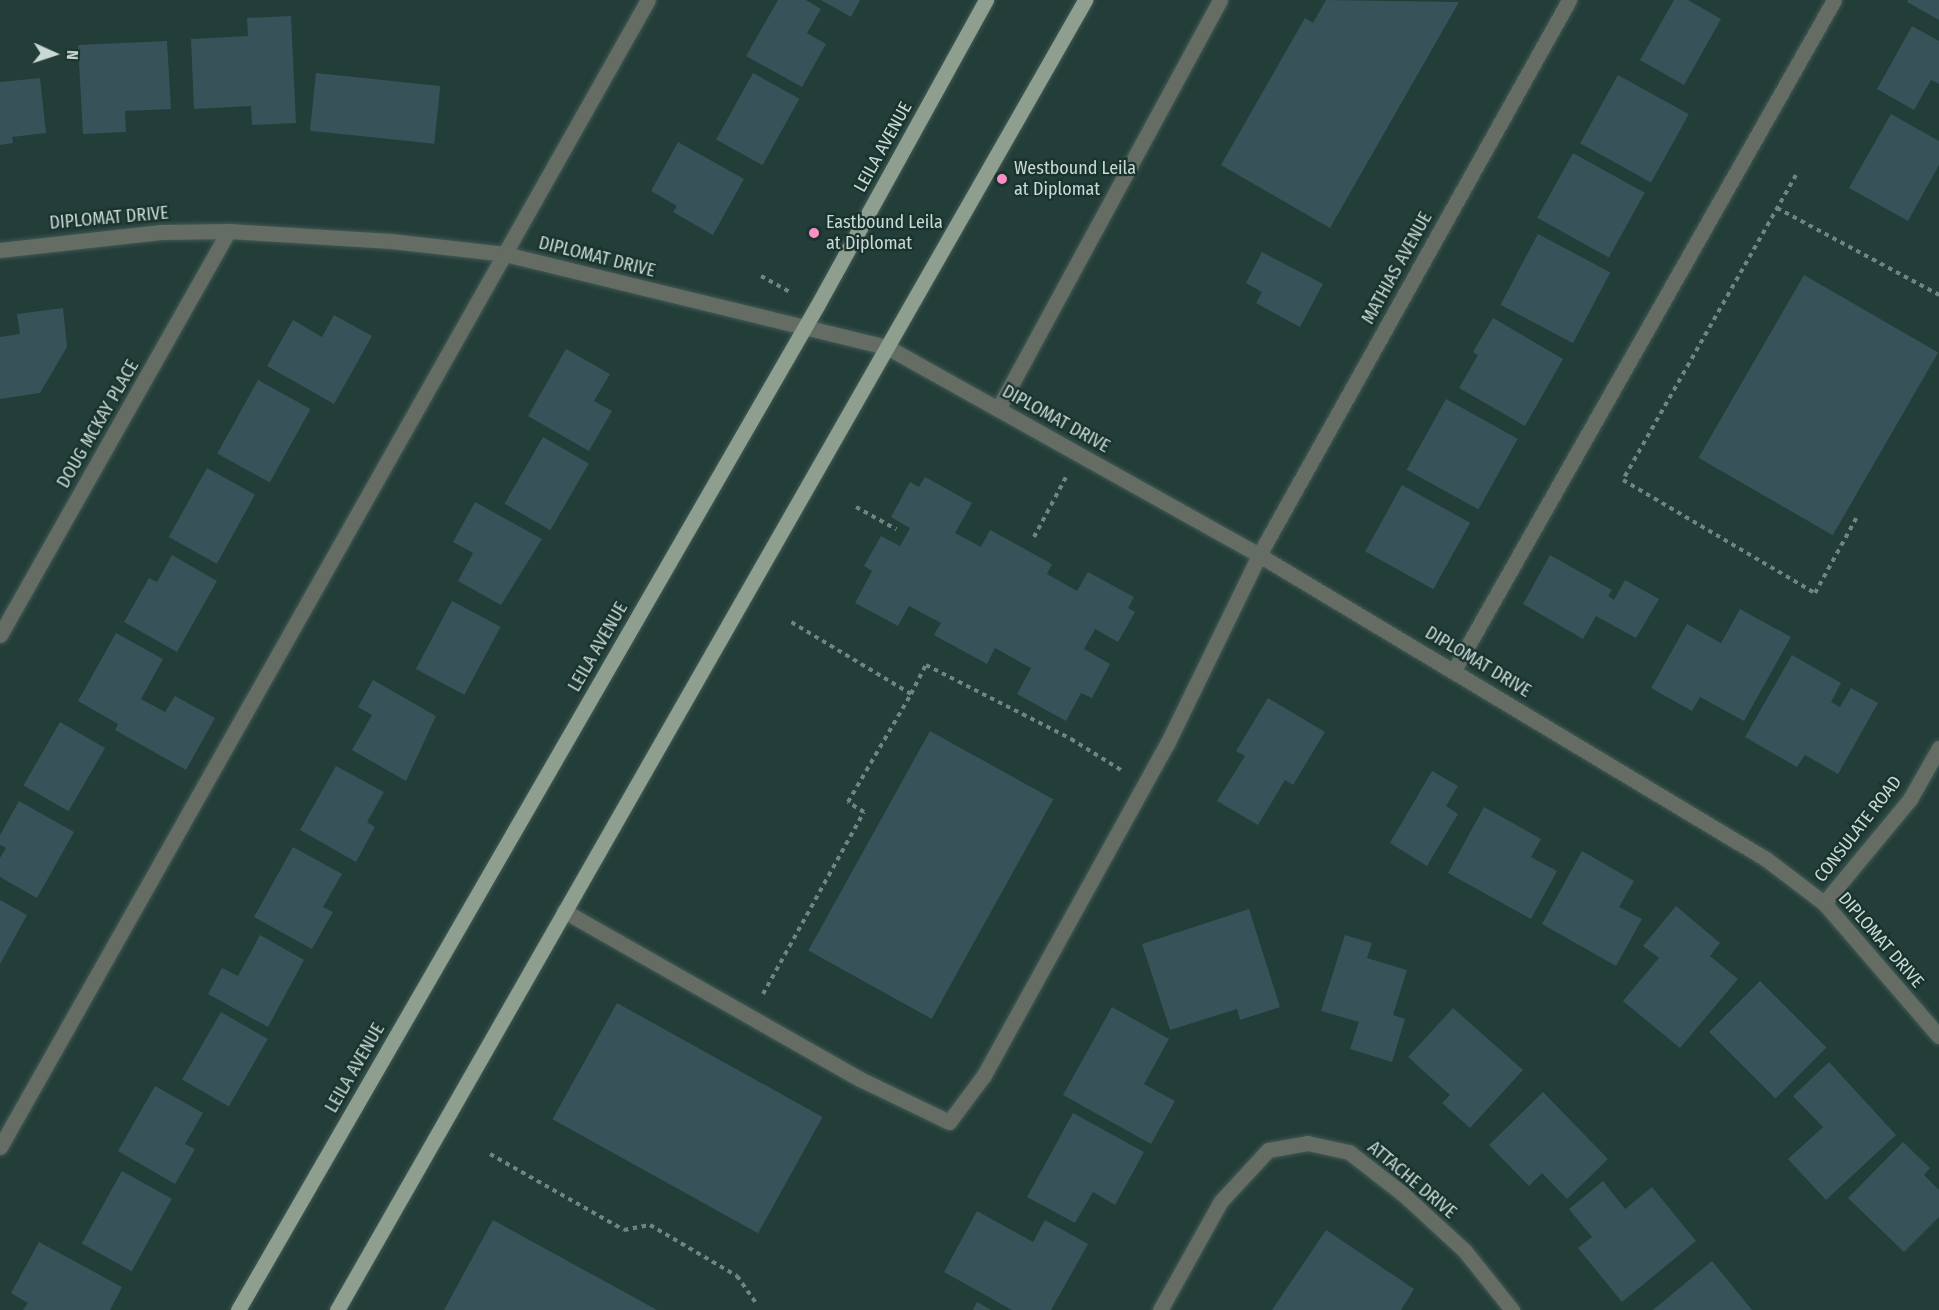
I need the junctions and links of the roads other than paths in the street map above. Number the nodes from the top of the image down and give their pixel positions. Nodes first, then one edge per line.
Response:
1 (648, 0) edge
2 (986, 0) edge
3 (1086, 0) edge
4 (1220, 0) edge
5 (1569, 0) edge
6 (1834, 0) edge
7 (229, 231) junction
8 (0, 250) edge
9 (505, 254) junction
10 (804, 328) junction
11 (887, 348) junction
12 (998, 409) junction
13 (1259, 555) junction
14 (0, 635) edge
15 (1454, 670) junction
16 (1939, 748) edge
17 (1824, 903) junction
18 (564, 911) junction
19 (1939, 1036) edge
20 (0, 1147) edge
21 (238, 1310) edge
22 (337, 1310) edge
23 (1160, 1310) edge
24 (1512, 1310) edge

1 - 9 street
2 - 10 main road, LEILA AVENUE
3 - 11 main road
4 - 12 street
5 - 13 street, MATHIAS AVENUE
6 - 15 street
7 - 8 street, DIPLOMAT DRIVE
7 - 9 street, DIPLOMAT DRIVE
7 - 14 street, DOUG MCKAY PLACE
9 - 10 street, DIPLOMAT DRIVE
9 - 20 street
10 - 11 street, DIPLOMAT DRIVE
10 - 21 main road, LEILA AVENUE
11 - 12 street, DIPLOMAT DRIVE
11 - 18 main road
12 - 13 street, DIPLOMAT DRIVE
13 - 15 street, DIPLOMAT DRIVE
13 - 18 street, MATHIAS AVENUE
15 - 17 street, DIPLOMAT DRIVE
16 - 17 street, CONSULATE ROAD
17 - 19 street, DIPLOMAT DRIVE
18 - 22 main road
23 - 24 street, ATTACHE DRIVE

